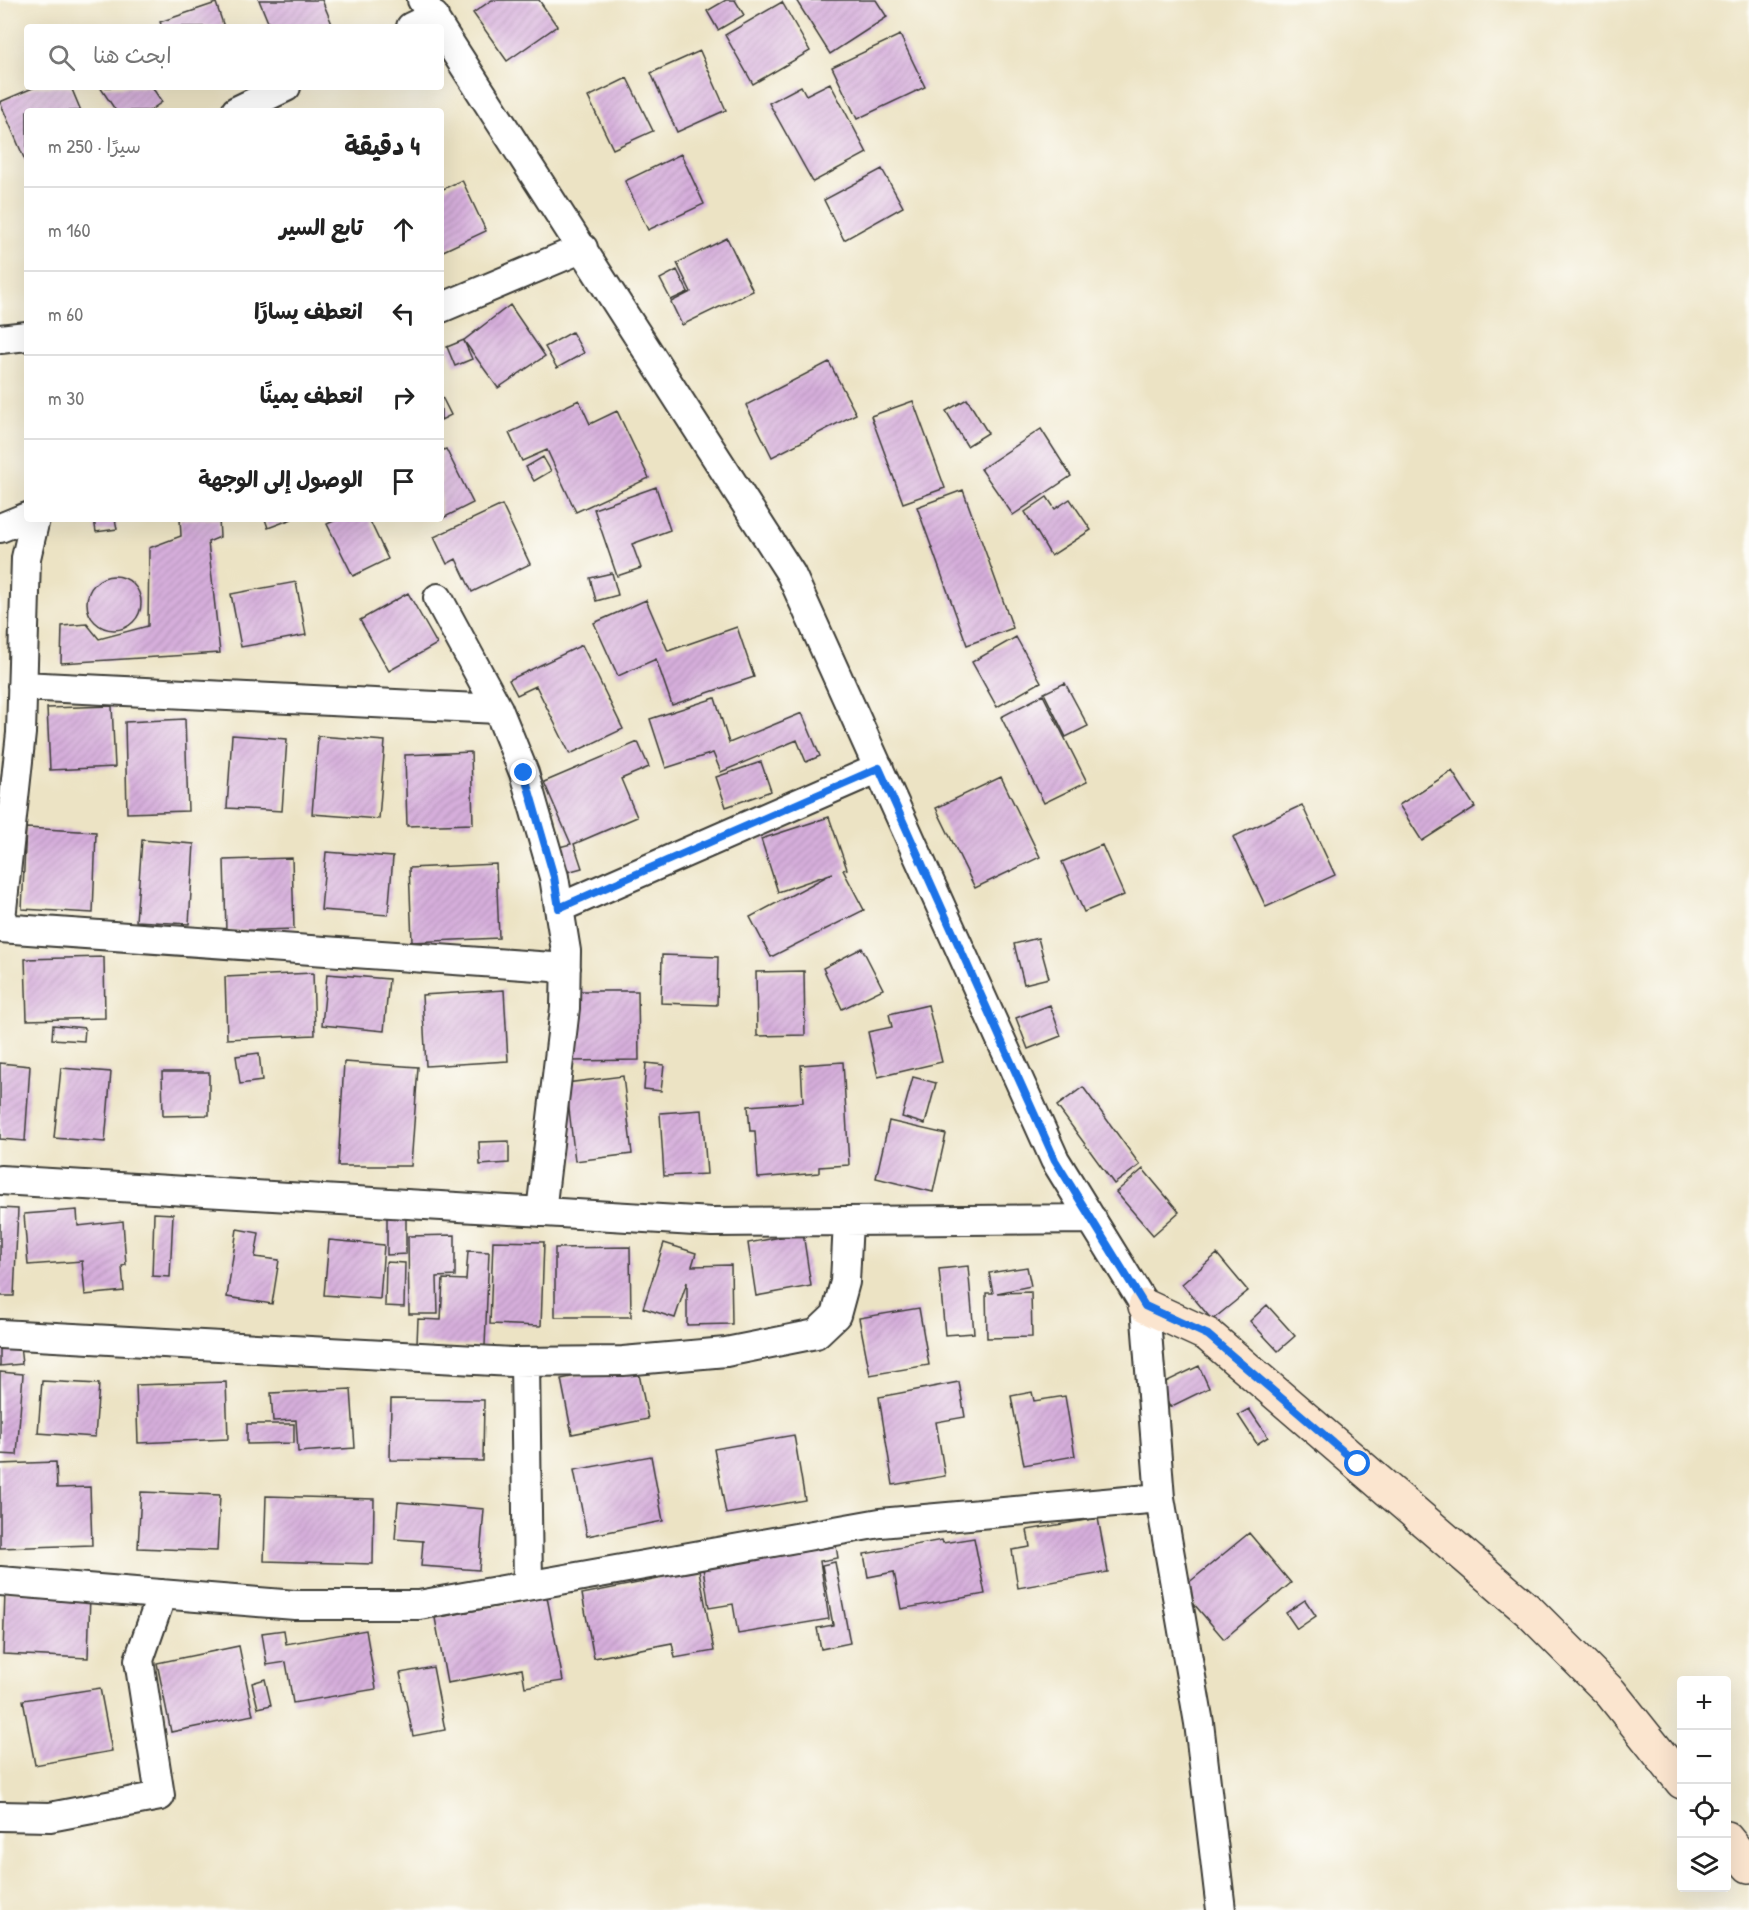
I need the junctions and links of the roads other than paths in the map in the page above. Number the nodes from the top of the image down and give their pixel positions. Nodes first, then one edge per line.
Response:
1 (444, 46) edge
2 (280, 90) edge
3 (242, 108) edge
4 (583, 248) junction
5 (444, 307) edge
6 (24, 336) edge
7 (0, 339) edge
8 (24, 519) edge
9 (34, 522) edge
10 (0, 528) edge
11 (438, 598) dead end
12 (22, 686) junction
13 (498, 709) junction
14 (879, 768) junction
15 (559, 908) junction
16 (566, 968) junction
17 (0, 1180) edge
18 (541, 1212) junction
19 (1092, 1219) junction
20 (848, 1221) junction
21 (1145, 1306) junction
22 (0, 1334) edge
23 (525, 1362) junction
24 (1160, 1498) junction
25 (0, 1581) edge
26 (528, 1585) junction
27 (162, 1594) junction
28 (1677, 1776) edge
29 (0, 1816) edge
30 (1731, 1844) edge
31 (1749, 1866) edge
32 (1221, 1910) edge

1 - 4 street
2 - 3 street
4 - 5 street
4 - 14 street
6 - 7 street
8 - 10 street
9 - 12 street
11 - 13 street
12 - 13 street
12 - 16 street
13 - 15 street
14 - 15 street
14 - 19 street
15 - 16 street
16 - 18 street
17 - 18 street
18 - 20 street
19 - 20 street
19 - 21 street
20 - 23 street
21 - 24 street
21 - 28 street
22 - 23 street
23 - 26 street
24 - 26 street
24 - 32 street
25 - 27 street
26 - 27 street
27 - 29 street
30 - 31 street

